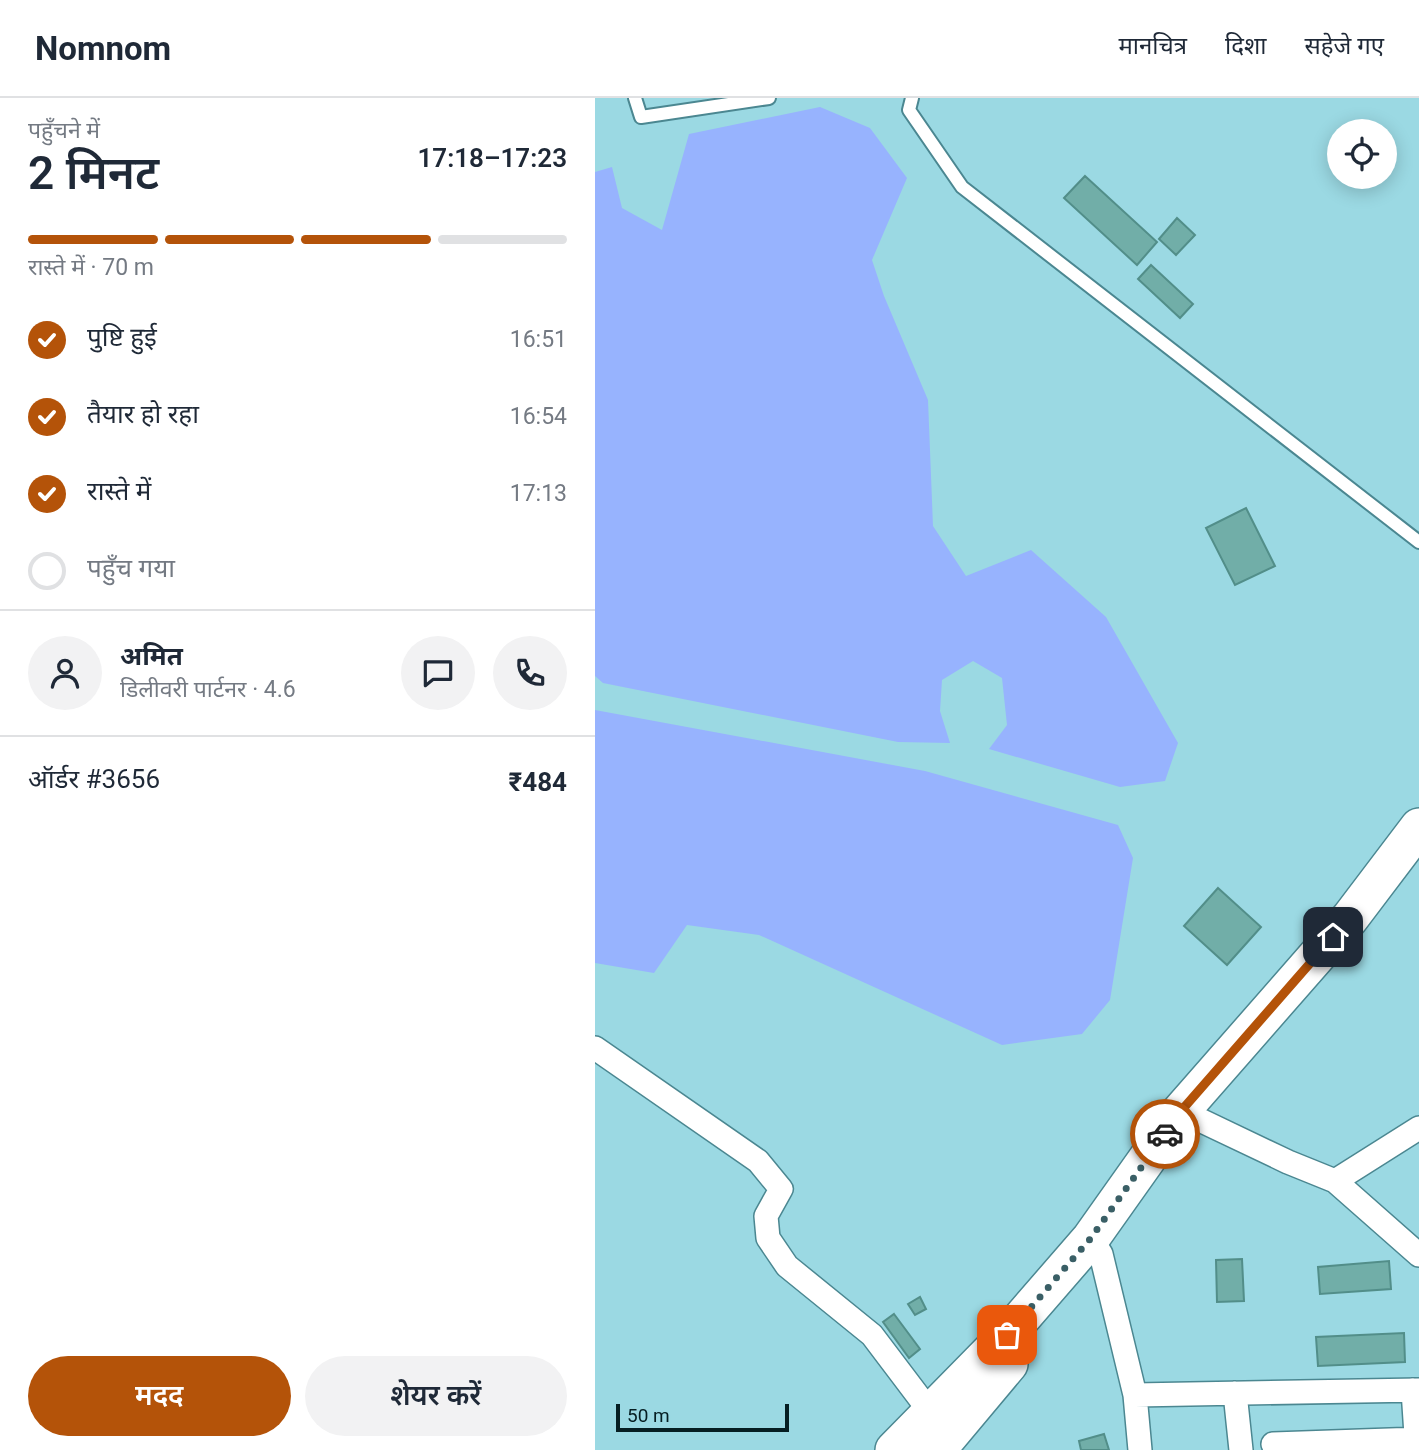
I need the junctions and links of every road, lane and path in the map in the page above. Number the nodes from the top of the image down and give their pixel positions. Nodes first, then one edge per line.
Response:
1 (635, 98) edge
2 (769, 98) edge
3 (912, 98) edge
4 (1419, 542) edge
5 (1419, 827) edge
6 (1419, 853) edge
7 (595, 1048) edge
8 (1191, 1116) junction
9 (1419, 1128) edge
10 (1335, 1181) junction
11 (1096, 1246) junction
12 (1419, 1255) edge
13 (1416, 1390) edge
14 (1235, 1393) junction
15 (1135, 1395) junction
16 (931, 1413) junction
17 (1418, 1443) edge
18 (1273, 1444) dead end
19 (894, 1450) edge
20 (937, 1450) edge
21 (1140, 1450) edge
22 (1241, 1450) edge

1 - 2 lane
3 - 4 lane
5 - 8 main road
6 - 8 main road
7 - 16 street
8 - 10 street
8 - 11 main road
9 - 10 street
10 - 12 street
11 - 15 street
11 - 16 main road
11 - 20 main road
13 - 14 street
13 - 17 street
14 - 15 street
14 - 22 street
15 - 21 street
16 - 19 main road
17 - 18 street

